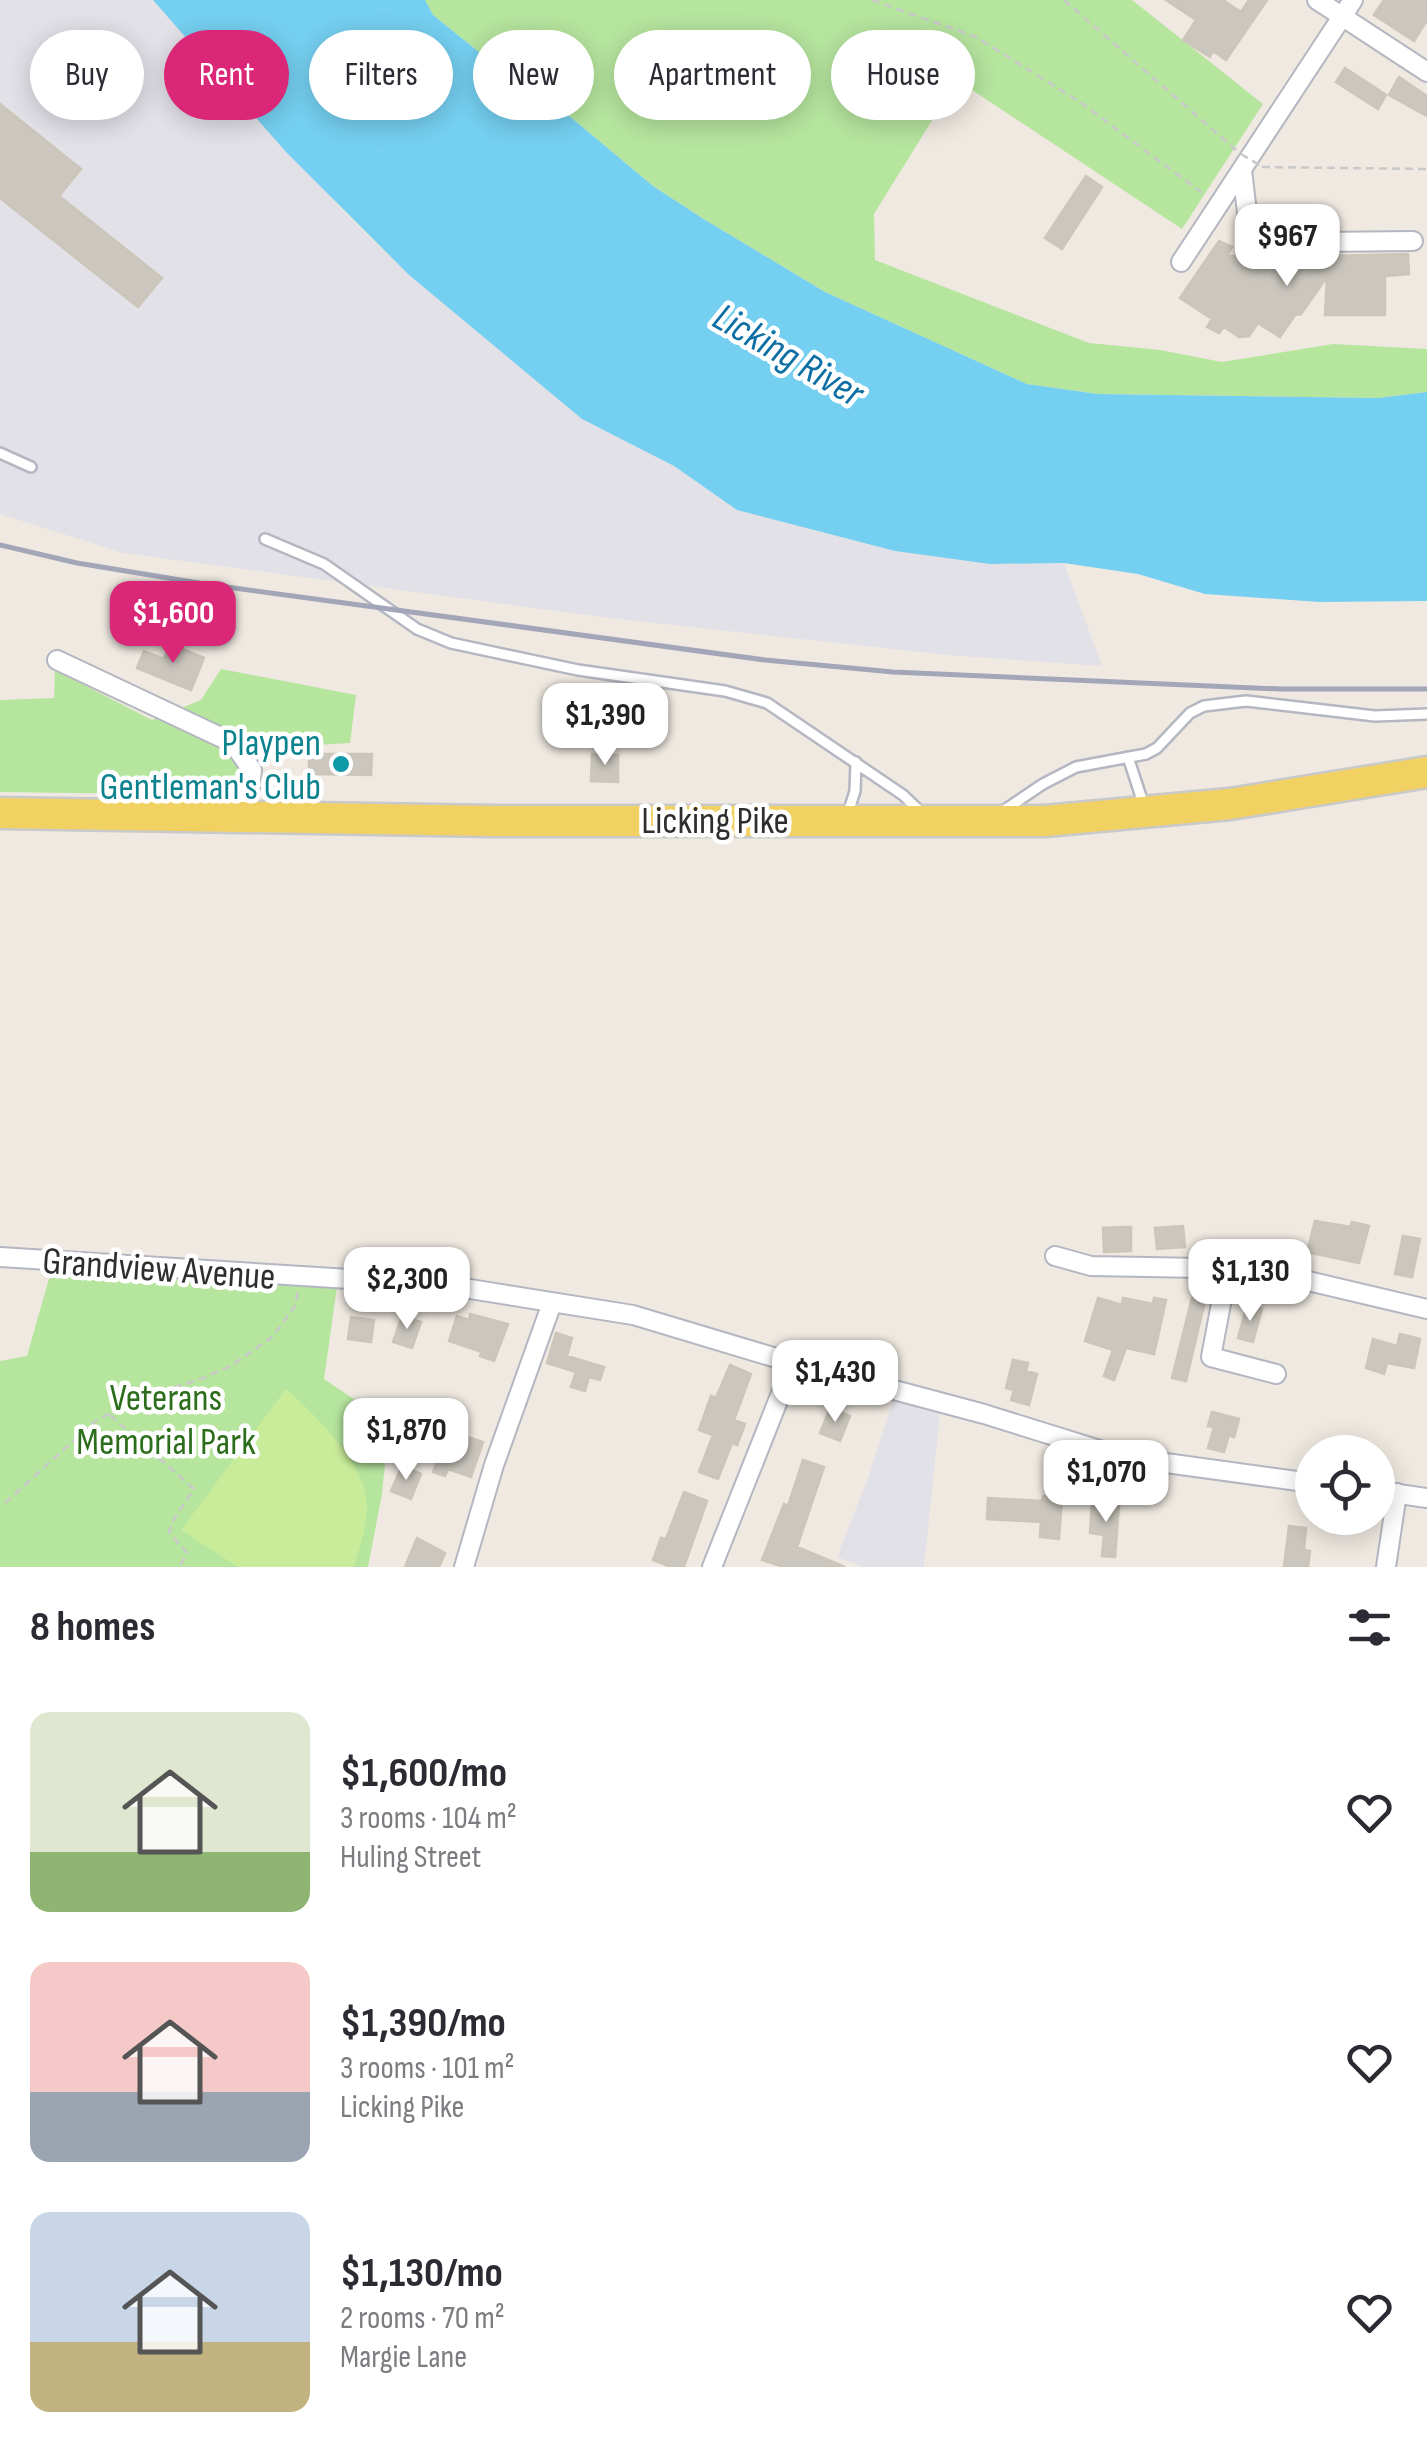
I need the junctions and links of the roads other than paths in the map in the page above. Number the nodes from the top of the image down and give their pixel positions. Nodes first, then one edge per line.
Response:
1 (1317, 0) edge
2 (1354, 0) edge
3 (1342, 16) junction
4 (1427, 71) edge
5 (1248, 163) junction
6 (1413, 241) dead end
7 (1182, 262) dead end
8 (0, 453) edge
9 (30, 466) dead end
10 (265, 539) dead end
11 (57, 660) dead end
12 (1427, 714) edge
13 (1128, 757) junction
14 (856, 762) junction
15 (1427, 772) edge
16 (1146, 811) junction
17 (0, 813) edge
18 (247, 815) junction
19 (991, 819) junction
20 (844, 820) junction
21 (929, 820) junction
22 (1055, 1256) dead end
23 (0, 1257) edge
24 (1228, 1267) junction
25 (552, 1303) junction
26 (1427, 1309) edge
27 (792, 1364) junction
28 (1276, 1374) dead end
29 (1295, 1481) edge
30 (1395, 1493) edge
31 (1427, 1498) edge
32 (1386, 1535) edge
33 (464, 1567) edge
34 (712, 1567) edge
35 (1386, 1567) edge

1 - 3 street
2 - 3 street
3 - 4 street
3 - 5 street
5 - 6 street
5 - 7 street
8 - 9 lane
10 - 14 lane
11 - 18 street
12 - 13 lane
13 - 16 lane
13 - 19 lane
14 - 20 lane
14 - 21 lane
15 - 16 main road, Licking Pike
16 - 19 main road, Licking Pike
17 - 18 main road, Licking Pike
18 - 20 main road, Licking Pike
19 - 21 main road, Licking Pike
20 - 21 main road, Licking Pike
22 - 24 street
23 - 25 street, Grandview Avenue
24 - 26 street
24 - 28 street
25 - 27 street, Grandview Avenue
25 - 33 street
27 - 29 street, Grandview Avenue
27 - 34 street
30 - 31 street
32 - 35 street

